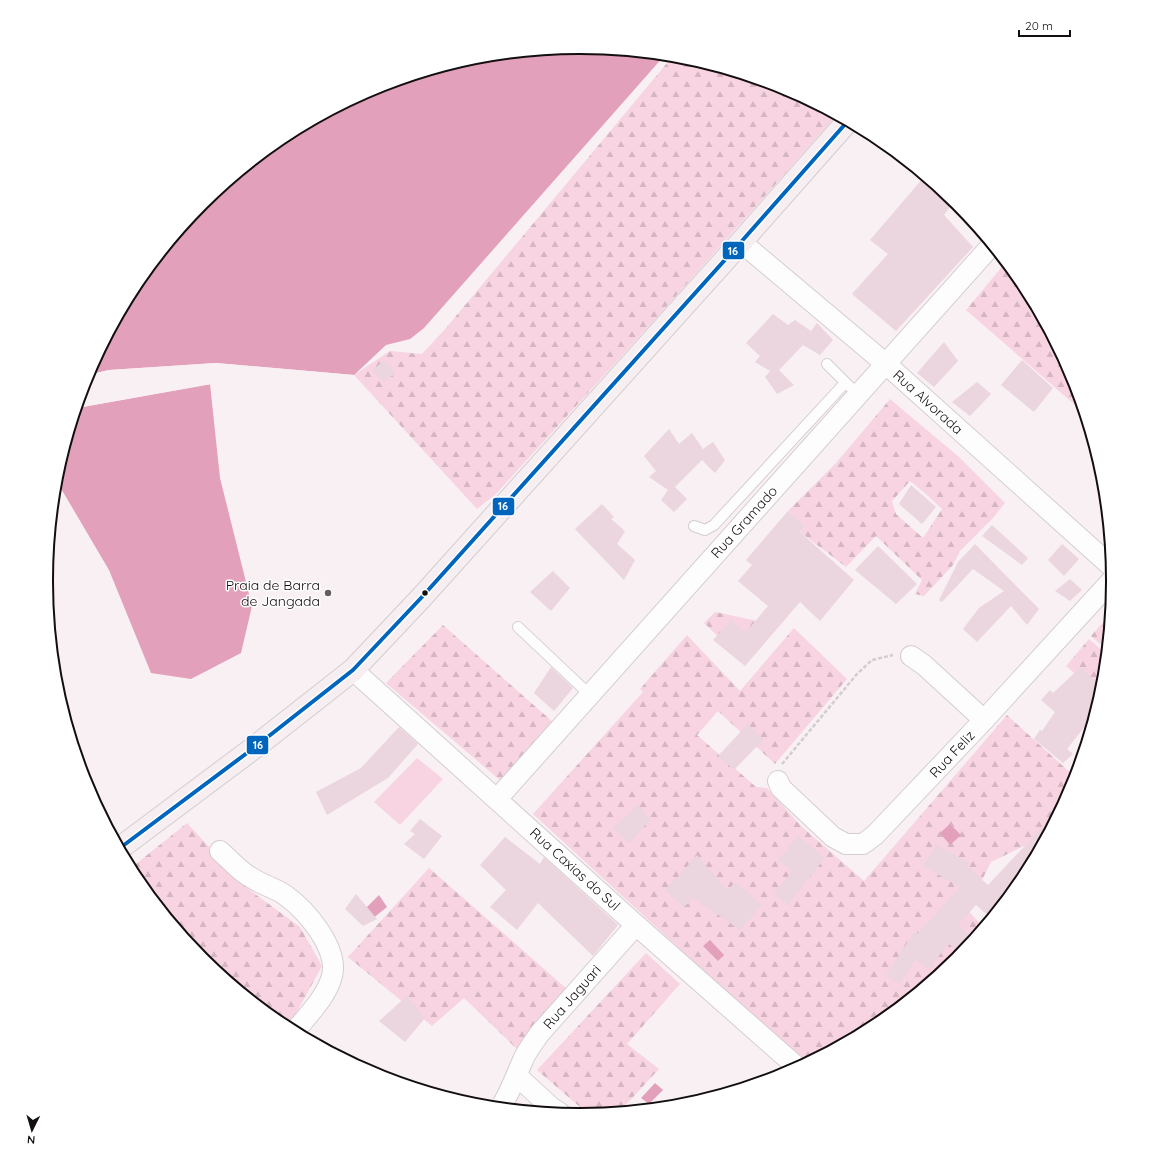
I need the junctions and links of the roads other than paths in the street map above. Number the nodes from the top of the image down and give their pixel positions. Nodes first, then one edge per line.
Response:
1 (844, 126) edge
2 (741, 242) junction
3 (988, 249) edge
4 (827, 364) dead end
5 (886, 364) junction
6 (852, 389) junction
7 (694, 526) dead end
8 (1105, 561) edge
9 (1106, 587) edge
10 (518, 627) dead end
11 (911, 656) road end
12 (353, 670) junction
13 (590, 695) junction
14 (984, 720) junction
15 (778, 781) road end
16 (497, 799) junction
17 (124, 845) edge
18 (220, 851) dead end
19 (636, 925) junction
20 (299, 1026) edge
21 (792, 1062) edge
22 (517, 1076) junction
23 (504, 1102) edge
24 (550, 1106) edge

1 - 2 main road
2 - 5 street, Rua Alvorada
2 - 12 main road
3 - 5 street, Rua Gramado
4 - 6 lane
5 - 6 street, Rua Gramado
5 - 8 street, Rua Alvorada
6 - 7 lane
6 - 13 street, Rua Gramado
9 - 14 street, Rua Feliz
10 - 13 lane
11 - 14 street
12 - 16 street, Rua Caxias do Sul
12 - 17 main road
13 - 16 street, Rua Gramado
14 - 15 street, Rua Feliz
16 - 19 street, Rua Caxias do Sul
18 - 20 street
19 - 21 street, Rua Caxias do Sul
19 - 22 street, Rua Jaguari
22 - 23 street, Rua Jaguari
22 - 24 street

